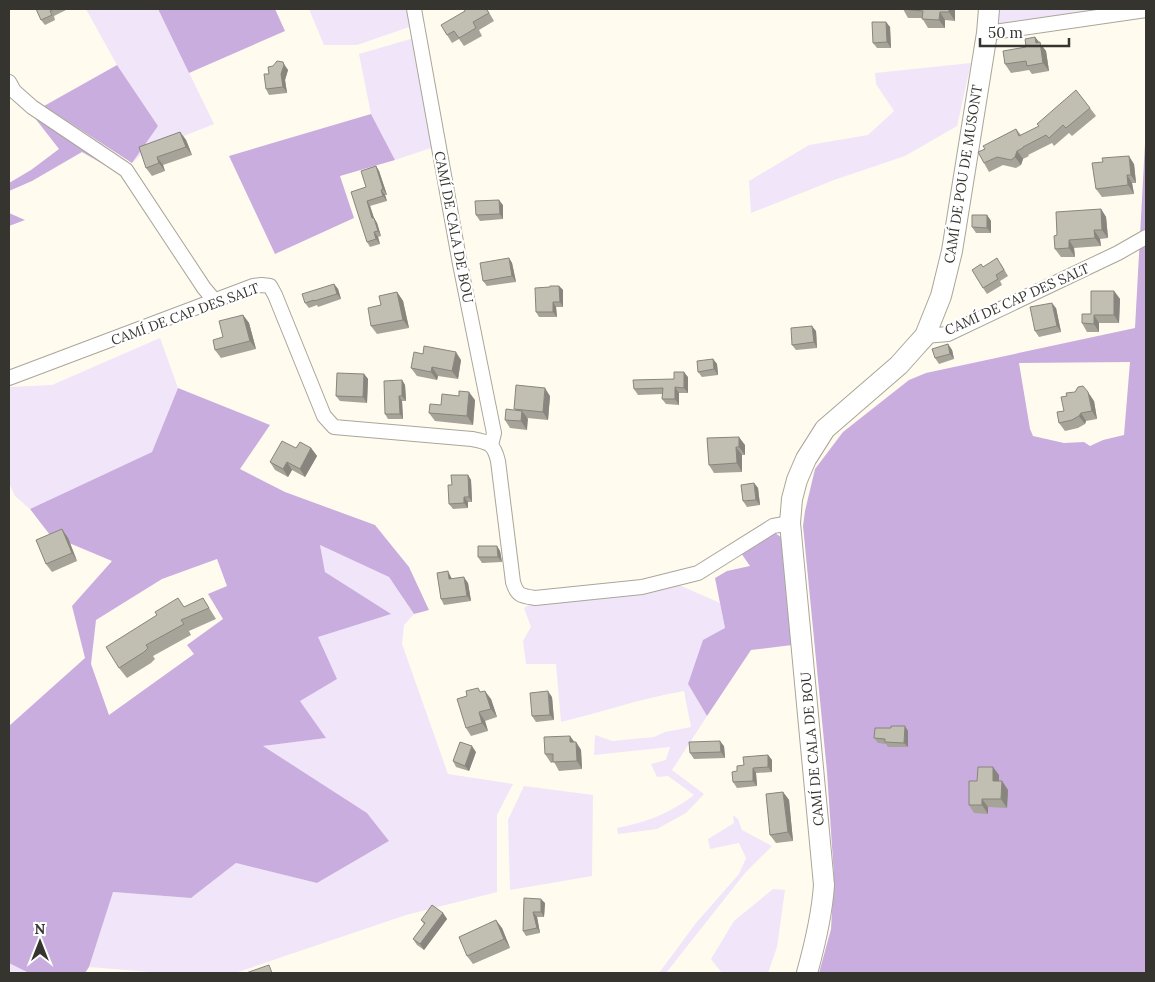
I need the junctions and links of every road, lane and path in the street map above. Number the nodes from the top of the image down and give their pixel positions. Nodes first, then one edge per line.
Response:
1 (414, 9) edge
2 (988, 9) edge
3 (1146, 10) edge
4 (987, 33) junction
5 (9, 82) edge
6 (1146, 237) edge
7 (215, 301) junction
8 (925, 336) junction
9 (9, 378) edge
10 (491, 445) junction
11 (790, 523) junction
12 (807, 973) edge

1 - 10 street, CAMÍ DE CALA DE BOU
2 - 4 street, CAMÍ DE POU DE MUSONT
3 - 4 street
4 - 8 street, CAMÍ DE POU DE MUSONT
5 - 7 street
6 - 8 street, CAMÍ DE CAP DES SALT
7 - 9 street, CAMÍ DE CAP DES SALT
7 - 10 street, CAMÍ DE CAP DES SALT
8 - 11 street
10 - 11 street
11 - 12 street, CAMÍ DE CALA DE BOU

